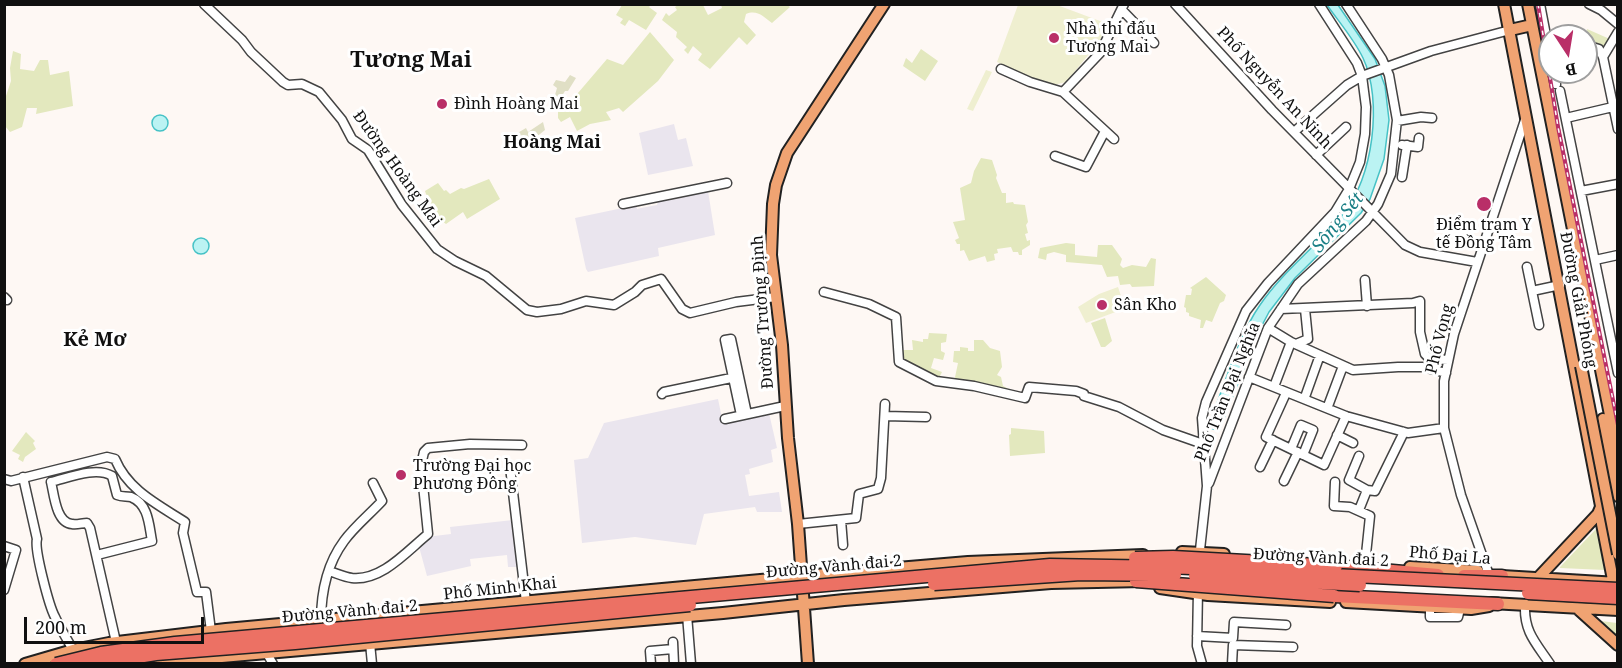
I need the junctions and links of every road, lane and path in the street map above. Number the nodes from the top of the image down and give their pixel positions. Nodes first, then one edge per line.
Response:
1 (204, 4) edge
2 (884, 4) edge
3 (1175, 4) edge
4 (1319, 4) edge
5 (1346, 4) edge
6 (1504, 4) edge
7 (1528, 4) edge
8 (1540, 4) edge
9 (1589, 4) edge
10 (1123, 7) edge
11 (1544, 24) edge
12 (1617, 24) edge
13 (1532, 25) junction
14 (1509, 30) junction
15 (1617, 32) edge
16 (1154, 44) dead end
17 (1598, 49) edge
18 (1603, 57) junction
19 (1384, 68) junction
20 (1001, 69) dead end
21 (1364, 76) junction
22 (1557, 84) edge
23 (1063, 92) junction
24 (1615, 106) edge
25 (1527, 116) junction
26 (1432, 118) dead end
27 (1566, 118) junction
28 (1397, 121) junction
29 (1346, 127) dead end
30 (1617, 129) edge
31 (1105, 131) junction
32 (1294, 132) junction
33 (1419, 138) dead end
34 (1114, 139) dead end
35 (1396, 144) junction
36 (1407, 145) junction
37 (1316, 155) junction
38 (1055, 156) dead end
39 (1577, 174) junction
40 (1402, 177) dead end
41 (1562, 177) junction
42 (727, 183) dead end
43 (1617, 184) edge
44 (1350, 190) junction
45 (1581, 191) junction
46 (623, 204) dead end
47 (1371, 210) junction
48 (1617, 255) edge
49 (1595, 260) junction
50 (1477, 262) junction
51 (1527, 267) dead end
52 (1365, 280) dead end
53 (1560, 285) junction
54 (1532, 291) junction
55 (824, 292) dead end
56 (776, 297) junction
57 (1587, 300) junction
58 (1367, 306) junction
59 (1281, 309) junction
60 (1305, 309) junction
61 (1566, 320) junction
62 (1539, 325) dead end
63 (1617, 325) edge
64 (1608, 326) junction
65 (1268, 328) junction
66 (1294, 343) junction
67 (1320, 355) junction
68 (1448, 360) junction
69 (1587, 365) junction
70 (1343, 366) junction
71 (1446, 373) junction
72 (1617, 374) edge
73 (1249, 377) junction
74 (1275, 384) dead end
75 (1286, 393) junction
76 (662, 394) dead end
77 (1305, 397) dead end
78 (885, 404) dead end
79 (785, 406) junction
80 (1328, 406) dead end
81 (744, 415) junction
82 (885, 416) junction
83 (1346, 416) junction
84 (926, 417) dead end
85 (725, 419) dead end
86 (1614, 423) edge
87 (1444, 428) junction
88 (1404, 432) junction
89 (1337, 435) junction
90 (1273, 440) junction
91 (1353, 443) dead end
92 (522, 445) dead end
93 (1203, 447) junction
94 (1297, 452) junction
95 (1221, 453) junction
96 (1617, 455) edge
97 (1359, 456) dead end
98 (510, 467) dead end
99 (1260, 467) dead end
100 (23, 477) junction
101 (4, 479) edge
102 (1284, 481) dead end
103 (1335, 482) dead end
104 (373, 483) dead end
105 (1207, 486) junction
106 (1367, 490) junction
107 (1617, 496) edge
108 (1359, 510) junction
109 (1601, 511) junction
110 (1617, 512) edge
111 (841, 520) junction
112 (798, 524) junction
113 (843, 545) dead end
114 (4, 546) edge
115 (1200, 552) junction
116 (1617, 554) edge
117 (97, 555) junction
118 (1111, 556) junction
119 (1294, 560) junction
120 (1365, 564) junction
121 (1199, 565) junction
122 (1257, 568) junction
123 (1284, 569) junction
124 (873, 570) junction
125 (1051, 570) junction
126 (329, 571) junction
127 (1488, 572) junction
128 (1502, 576) junction
129 (801, 577) junction
130 (1538, 578) junction
131 (1616, 585) edge
132 (1256, 587) junction
133 (1198, 588) junction
134 (1287, 588) junction
135 (4, 590) edge
136 (876, 597) junction
137 (1294, 600) junction
138 (1617, 600) edge
139 (526, 602) junction
140 (1498, 604) junction
141 (802, 605) junction
142 (1525, 606) junction
143 (1576, 608) junction
144 (441, 610) junction
145 (1617, 610) edge
146 (395, 614) junction
147 (687, 615) junction
148 (321, 621) junction
149 (1286, 626) dead end
150 (211, 631) junction
151 (1197, 636) junction
152 (444, 637) junction
153 (398, 641) junction
154 (1233, 641) junction
155 (116, 642) junction
156 (370, 643) junction
157 (1617, 645) edge
158 (1293, 647) dead end
159 (73, 650) junction
160 (266, 652) junction
161 (218, 660) edge
162 (25, 663) edge
163 (56, 663) edge
164 (94, 663) edge
165 (142, 663) edge
166 (273, 663) edge
167 (372, 663) edge
168 (651, 663) edge
169 (674, 663) edge
170 (691, 663) edge
171 (808, 663) edge
172 (1202, 663) edge
173 (1232, 663) edge
174 (1550, 663) edge

1 - 56 street, Đường Hoàng Mai
2 - 56 main road, Đường Trương Định
3 - 32 street, Phố Nguyễn An Ninh
4 - 21 street, Phố Trần Đại Nghĩa
5 - 19 street, Phố Trần Đại Nghĩa
6 - 14 main road, Đường Giải Phóng
7 - 13 main road, Đường Giải Phóng
8 - 11 street
9 - 12 street
10 - 16 street
10 - 23 street
13 - 14 main road
13 - 41 main road, Đường Giải Phóng
14 - 19 street
14 - 25 main road, Đường Giải Phóng
15 - 18 street
17 - 18 street
18 - 24 street
19 - 21 street
19 - 28 street, Phố Trần Đại Nghĩa
20 - 23 street
21 - 32 street
21 - 44 street, Phố Trần Đại Nghĩa
22 - 27 street, Đường Giải Phóng
23 - 31 street
24 - 27 street
24 - 30 street
25 - 50 street, Phố Vọng
25 - 53 main road, Đường Giải Phóng
26 - 28 street
27 - 39 street, Đường Giải Phóng
28 - 35 street, Phố Trần Đại Nghĩa
29 - 37 street
31 - 34 street
31 - 38 street
32 - 37 street, Phố Nguyễn An Ninh
33 - 36 street
35 - 36 street
35 - 47 street, Phố Trần Đại Nghĩa
36 - 40 street
37 - 44 street, Phố Nguyễn An Ninh
39 - 41 street
39 - 45 street, Đường Giải Phóng
41 - 57 main road, Đường Giải Phóng
42 - 46 street
43 - 45 street
44 - 47 street, Phố Nguyễn An Ninh
44 - 93 street, Phố Trần Đại Nghĩa
45 - 49 street, Đường Giải Phóng
47 - 50 street
47 - 59 street, Phố Trần Đại Nghĩa
48 - 49 street
49 - 64 street, Đường Giải Phóng
50 - 68 street, Phố Vọng
51 - 54 street
52 - 58 street
53 - 54 street
53 - 61 main road, Đường Giải Phóng
54 - 62 street
55 - 93 street
56 - 79 main road, Đường Trương Định
57 - 69 main road
57 - 86 main road, Đường Giải Phóng
58 - 60 street
58 - 68 street
59 - 60 street
59 - 65 street, Phố Trần Đại Nghĩa
60 - 66 street
61 - 69 main road
61 - 109 main road, Đường Giải Phóng
63 - 64 street
64 - 72 street, Đường Giải Phóng
65 - 66 street
65 - 73 street, Phố Trần Đại Nghĩa
66 - 67 street
66 - 74 street
67 - 70 street
67 - 77 street
68 - 71 street, Phố Vọng
69 - 107 main road
69 - 116 main road, bridge
70 - 71 street
70 - 80 street
71 - 87 street, Phố Vọng
73 - 75 street
73 - 95 street, Phố Trần Đại Nghĩa
75 - 83 street
75 - 90 street
76 - 81 street
78 - 82 street
79 - 81 street
79 - 112 main road, Đường Trương Định
81 - 85 street
82 - 84 street
82 - 111 street
83 - 88 street
83 - 89 street
86 - 96 main road, Đường Giải Phóng
87 - 88 street
87 - 127 street, Phố Vọng
88 - 106 street
89 - 91 street
89 - 94 street
90 - 94 street
90 - 99 street
92 - 126 street
93 - 95 street
93 - 105 street, Phố Trần Đại Nghĩa
94 - 102 street
95 - 105 street, Phố Trần Đại Nghĩa
97 - 106 street
98 - 139 street
100 - 101 street
100 - 150 street
100 - 159 street
103 - 108 street
104 - 126 street
105 - 115 street, Phố Trần Đại Nghĩa
106 - 108 street
108 - 120 street
109 - 110 main road
109 - 130 main road
109 - 131 main road, Đường Giải Phóng
111 - 112 street
111 - 113 street
112 - 129 main road, Đường Trương Định
114 - 135 street
115 - 118 main road, Phố Đại La
115 - 119 main road, Phố Đại La
115 - 121 street, Phố Trần Đại Nghĩa
117 - 117 street
117 - 155 street
118 - 121 main road, Phố Đại La
118 - 124 main road, Phố Đại La
119 - 120 main road, Phố Đại La
119 - 123 main road
120 - 127 main road, Phố Đại La
121 - 122 main road, Phố Đại La
121 - 133 street, Phố Trần Đại Nghĩa
122 - 123 main road, Phố Đại La
122 - 132 main road
123 - 128 main road, Phố Đại La
124 - 129 main road, Phố Đại La
124 - 136 main road
125 - 128 highway, bridge
125 - 131 highway, Đường Vành đai 2, bridge
125 - 138 highway, Đường Vành đai 2, bridge
125 - 140 highway, bridge
125 - 163 highway, Đường Vành đai 2, bridge
125 - 164 highway, Đường Vành đai 2, bridge
126 - 148 street
127 - 128 main road, Phố Đại La
128 - 130 main road
129 - 139 main road, Phố Minh Khai
129 - 141 main road, Đường Trương Định
130 - 131 main road
131 - 138 main road, Đường Giải Phóng
132 - 133 main road
132 - 134 main road
133 - 136 main road
133 - 137 main road
133 - 151 street, Phố Trần Đại Nghĩa
134 - 137 main road
134 - 140 main road
136 - 141 main road
137 - 140 main road
139 - 144 main road, Phố Minh Khai
140 - 142 main road
141 - 147 main road
141 - 171 main road, Đường Trương Định
142 - 143 main road
142 - 174 street
143 - 145 main road
143 - 157 main road
144 - 146 main road, Phố Minh Khai
144 - 152 main road
146 - 148 main road, Phố Minh Khai
146 - 153 main road
147 - 152 main road
147 - 170 street
148 - 150 main road, Phố Minh Khai
149 - 154 street
150 - 155 main road, Phố Minh Khai
151 - 154 street
151 - 172 street, Phố Trần Đại Nghĩa
152 - 153 main road
153 - 156 main road
154 - 158 street
154 - 173 street
155 - 159 main road, Phố Minh Khai
156 - 160 main road
156 - 167 street
159 - 162 main road, Phố Minh Khai
160 - 161 main road
160 - 166 street
161 - 165 main road
168 - 169 street

